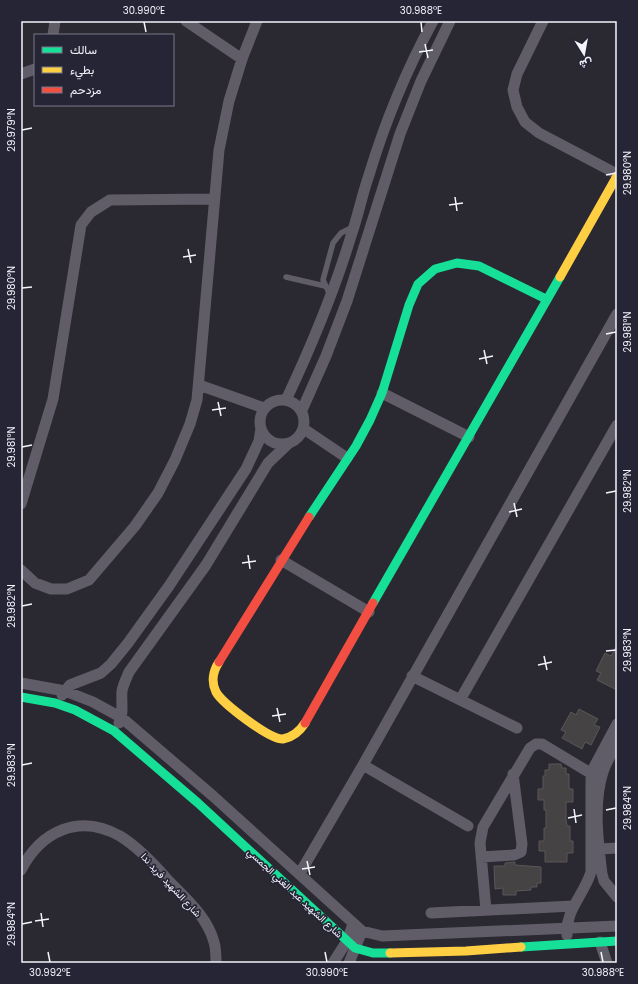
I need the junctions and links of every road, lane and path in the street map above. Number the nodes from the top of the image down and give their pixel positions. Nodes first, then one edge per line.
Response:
1 (56, 21) edge
2 (186, 21) edge
3 (257, 21) edge
4 (433, 21) edge
5 (450, 21) edge
6 (543, 21) edge
7 (53, 34) edge
8 (242, 59) junction
9 (34, 69) edge
10 (21, 74) edge
11 (617, 175) edge
12 (213, 200) junction
13 (354, 227) junction
14 (286, 277) dead end
15 (325, 286) junction
16 (331, 296) junction
17 (546, 299) junction
18 (617, 314) edge
19 (199, 385) junction
20 (382, 393) junction
21 (286, 400) junction
22 (264, 408) junction
23 (302, 410) junction
24 (617, 425) edge
25 (261, 428) junction
26 (304, 429) junction
27 (469, 436) junction
28 (289, 443) junction
29 (348, 458) junction
30 (21, 504) edge
31 (282, 560) junction
32 (21, 570) edge
33 (369, 612) junction
34 (412, 676) junction
35 (21, 683) edge
36 (65, 691) junction
37 (21, 697) edge
38 (460, 700) junction
39 (55, 703) junction
40 (122, 718) junction
41 (617, 724) edge
42 (517, 728) dead end
43 (114, 731) junction
44 (617, 744) edge
45 (363, 765) junction
46 (513, 774) junction
47 (592, 774) junction
48 (468, 826) dead end
49 (617, 848) edge
50 (600, 849) junction
51 (482, 857) junction
52 (21, 870) edge
53 (300, 873) junction
54 (604, 881) junction
55 (588, 882) junction
56 (617, 897) edge
57 (572, 906) junction
58 (486, 910) junction
59 (431, 913) dead end
60 (353, 924) junction
61 (617, 926) edge
62 (567, 928) junction
63 (362, 931) junction
64 (617, 941) edge
65 (600, 942) junction
66 (568, 944) junction
67 (351, 945) junction
68 (216, 963) edge
69 (333, 963) edge
70 (349, 963) edge
71 (607, 963) edge

1 - 7 street
2 - 8 street
3 - 8 street
4 - 13 street
5 - 23 street
6 - 11 street
8 - 12 street
9 - 10 street
11 - 17 street
12 - 19 street
12 - 30 street
13 - 15 lane
13 - 16 street
14 - 15 lane
15 - 16 lane
16 - 21 street
17 - 20 street
17 - 27 street
18 - 34 street
19 - 22 street
19 - 32 street
20 - 27 street
20 - 29 street
21 - 22 street
21 - 23 street
22 - 25 street
23 - 26 street
24 - 38 street
25 - 28 street
25 - 36 street
26 - 28 street
26 - 29 street
27 - 33 street
28 - 40 street
29 - 31 street
31 - 33 street
31 - 33 street
34 - 38 street
34 - 45 street
35 - 36 street, شارع الشهيد عبد الغني الجمسي
36 - 39 street
36 - 40 street, شارع الشهيد عبد الغني الجمسي
37 - 39 street, شارع الشهيد عبد الغني الجمسي
38 - 42 street
39 - 43 street, شارع الشهيد عبد الغني الجمسي
40 - 43 street
40 - 53 street, شارع الشهيد عبد الغني الجمسي
41 - 47 street
43 - 67 street, شارع الشهيد عبد الغني الجمسي
44 - 50 street
45 - 48 street
45 - 53 street
46 - 47 street
46 - 51 street
46 - 51 street
47 - 55 street
49 - 50 street
50 - 54 street
51 - 58 street
52 - 68 street, شارع الشهيد فريد ندا
53 - 60 street, شارع الشهيد عبد الغني الجمسي
54 - 55 street
54 - 56 street
55 - 57 street
57 - 58 street
57 - 62 street
58 - 59 street
60 - 63 street, شارع الشهيد عبد الغني الجمسي
60 - 67 street
61 - 62 street, شارع الشهيد عبد الغني الجمسي
62 - 63 street, شارع الشهيد عبد الغني الجمسي
62 - 66 street
63 - 67 street
64 - 65 street, شارع الشهيد عبد الغني الجمسي
65 - 66 street, شارع الشهيد عبد الغني الجمسي
65 - 71 street
66 - 67 street, شارع الشهيد عبد الغني الجمسي
67 - 69 street
67 - 70 street

